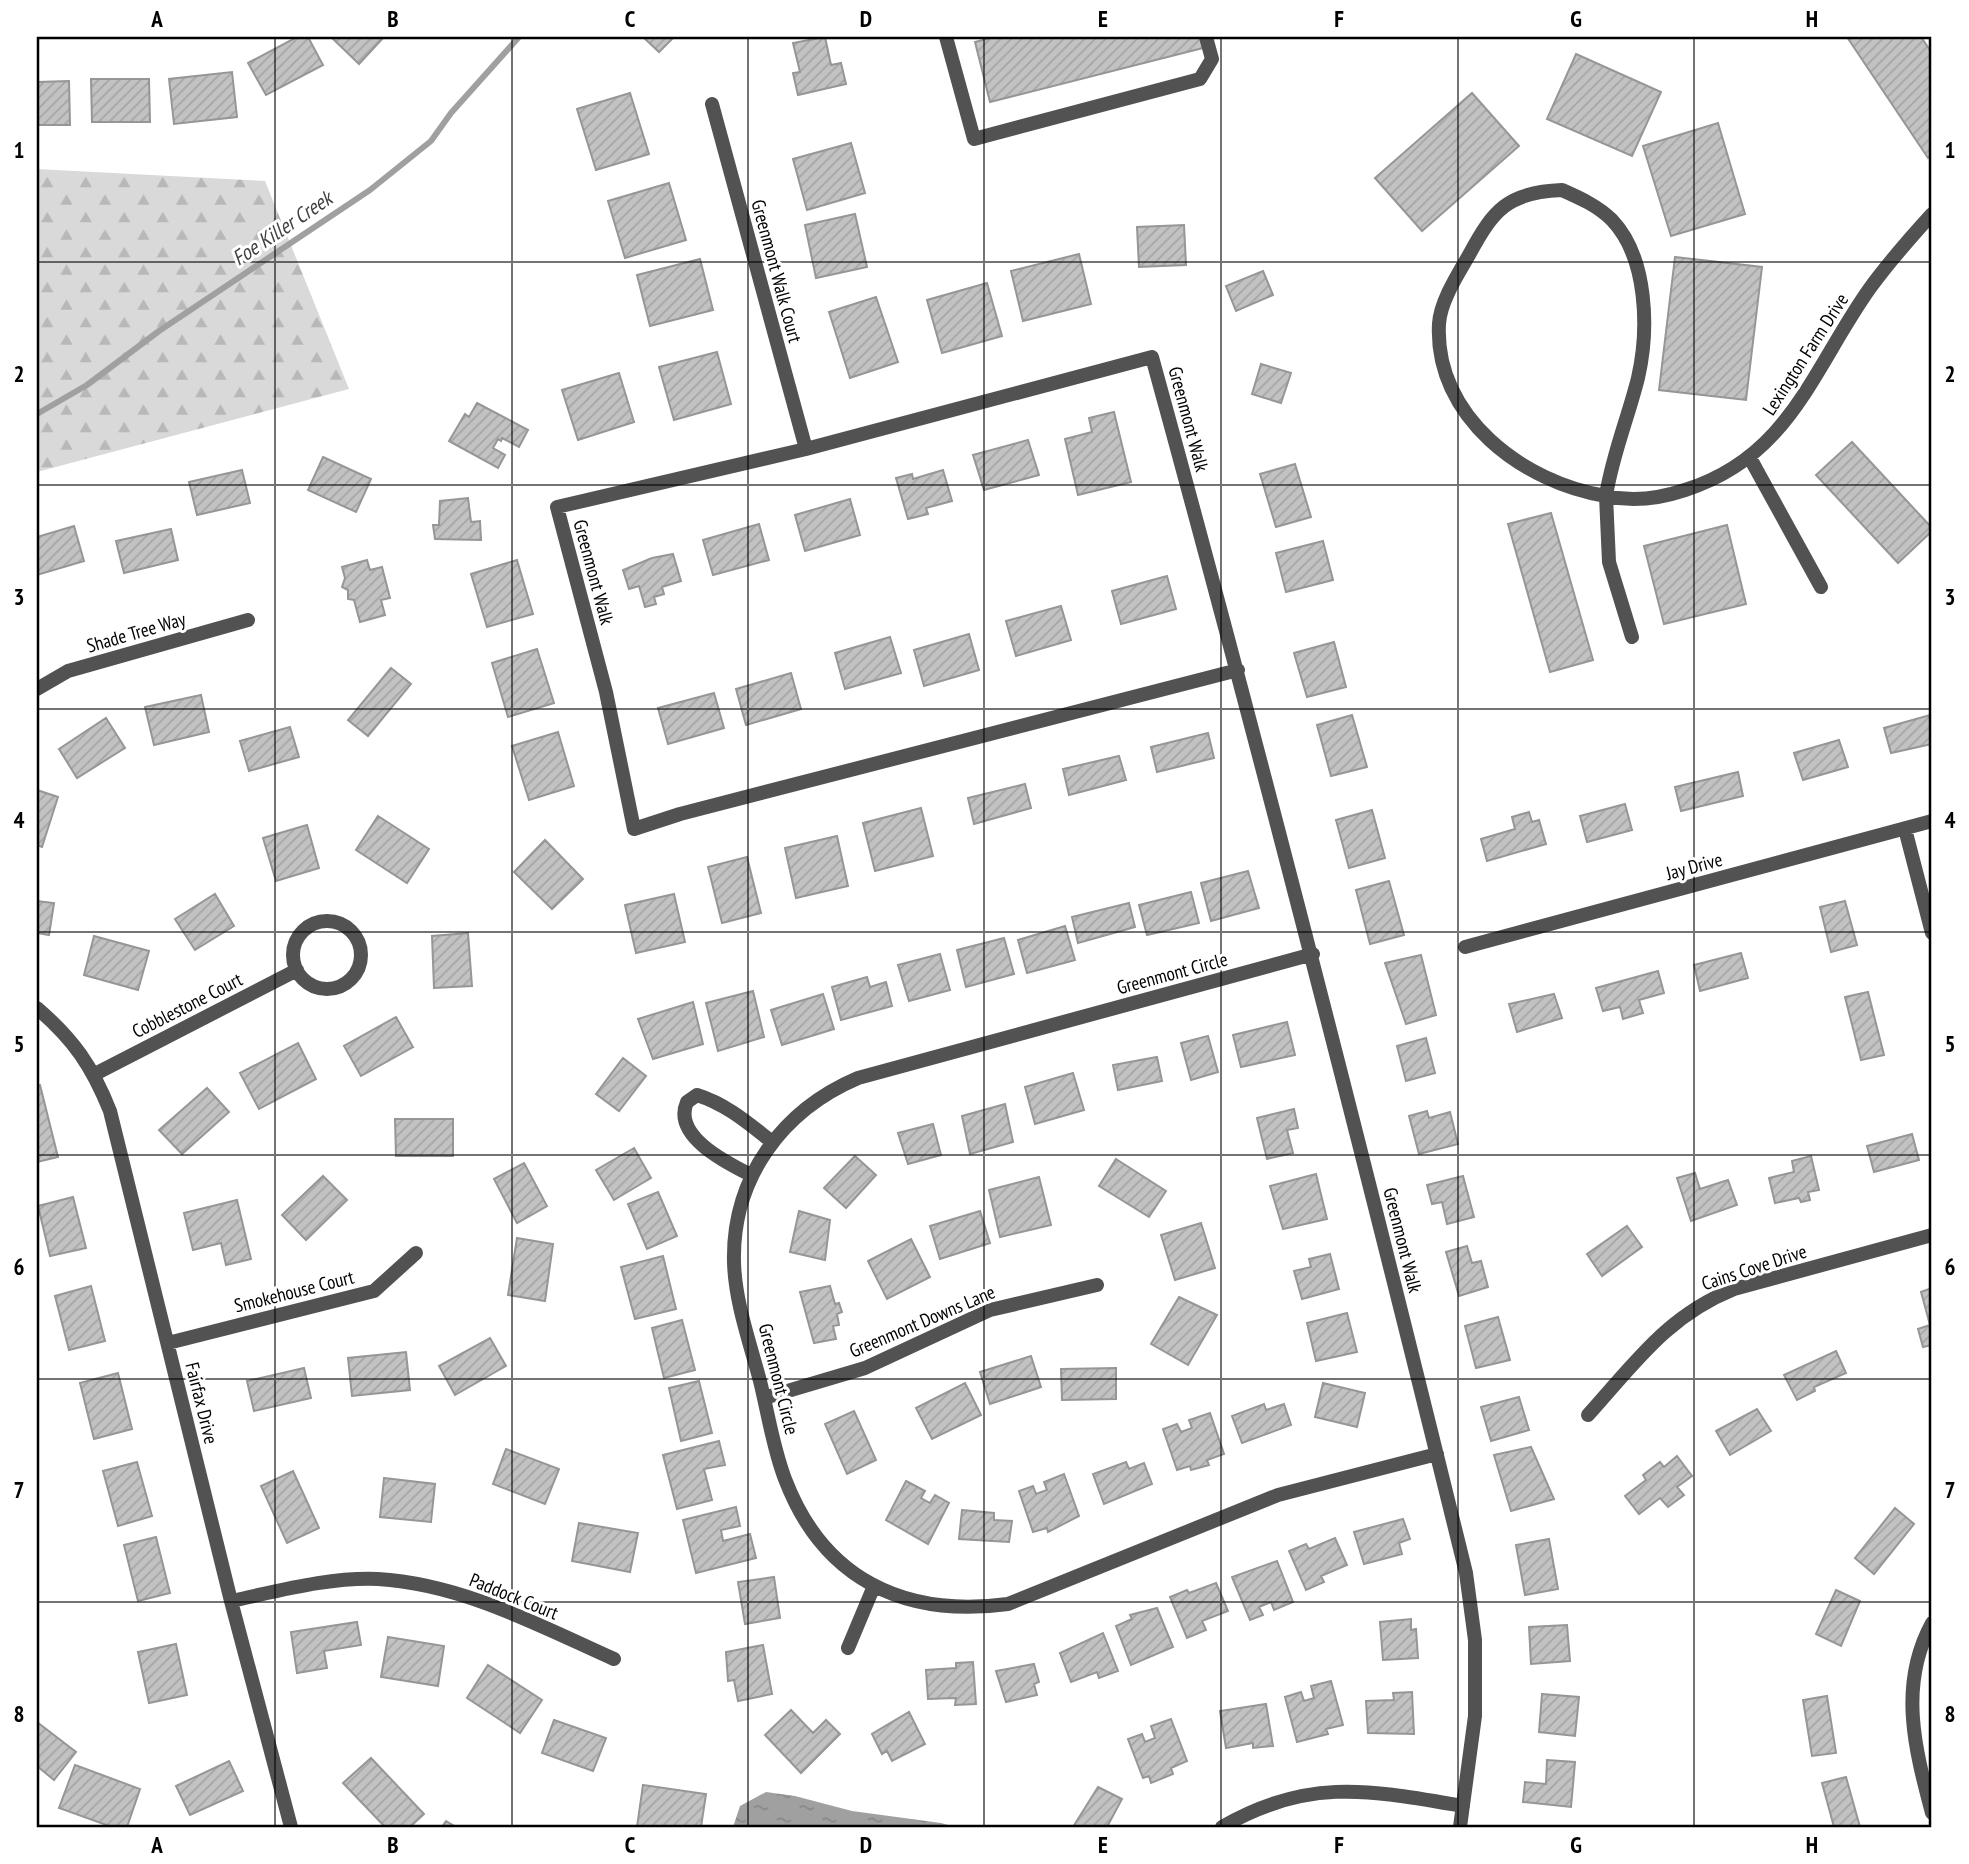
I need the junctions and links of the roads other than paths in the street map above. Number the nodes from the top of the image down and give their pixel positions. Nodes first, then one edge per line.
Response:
1 (946, 37) edge
2 (1206, 37) edge
3 (712, 104) dead end
4 (1932, 214) edge
5 (806, 449) junction
6 (1750, 458) junction
7 (1606, 496) junction
8 (1821, 587) dead end
9 (248, 620) dead end
10 (1632, 637) dead end
11 (1238, 670) junction
12 (37, 689) edge
13 (1932, 821) edge
14 (1905, 829) junction
15 (1932, 933) edge
16 (1465, 947) dead end
17 (1313, 954) junction
18 (297, 970) junction
19 (37, 1008) edge
20 (95, 1074) junction
21 (771, 1141) junction
22 (751, 1175) junction
23 (1932, 1235) edge
24 (416, 1253) dead end
25 (1097, 1285) dead end
26 (167, 1343) junction
27 (764, 1398) junction
28 (1588, 1415) dead end
29 (1437, 1454) junction
30 (874, 1586) junction
31 (231, 1601) junction
32 (1932, 1623) edge
33 (848, 1648) dead end
34 (614, 1659) dead end
35 (1463, 1807) junction
36 (1932, 1813) edge
37 (289, 1827) edge
38 (1222, 1827) edge
39 (1460, 1827) edge

1 - 2 street
3 - 5 street, Greenmont Walk Court
4 - 6 street, Lexington Farm Drive
5 - 11 street, Greenmont Walk
5 - 11 street, Greenmont Walk
6 - 7 street, Lexington Farm Drive
6 - 8 street
7 - 7 street, Lexington Farm Drive
7 - 10 street
9 - 12 street, Shade Tree Way
11 - 17 street, Greenmont Walk
13 - 14 street, Jay Drive
14 - 15 street
14 - 16 street, Jay Drive
17 - 21 street, Greenmont Circle
17 - 29 street, Greenmont Walk
18 - 18 street
18 - 20 street, Cobblestone Court
19 - 20 street, Fairfax Drive
20 - 26 street, Fairfax Drive
21 - 22 street, Greenmont Circle
21 - 22 street
22 - 27 street, Greenmont Circle
23 - 28 street, Cains Cove Drive
24 - 26 street, Smokehouse Court
25 - 27 street, Greenmont Downs Lane
26 - 31 street, Fairfax Drive
27 - 30 street, Greenmont Circle
29 - 30 street, Greenmont Circle
29 - 35 street, Greenmont Walk
30 - 33 street
31 - 34 street, Paddock Court
31 - 37 street, Fairfax Drive
32 - 36 street
35 - 38 street
35 - 39 street, Greenmont Walk

